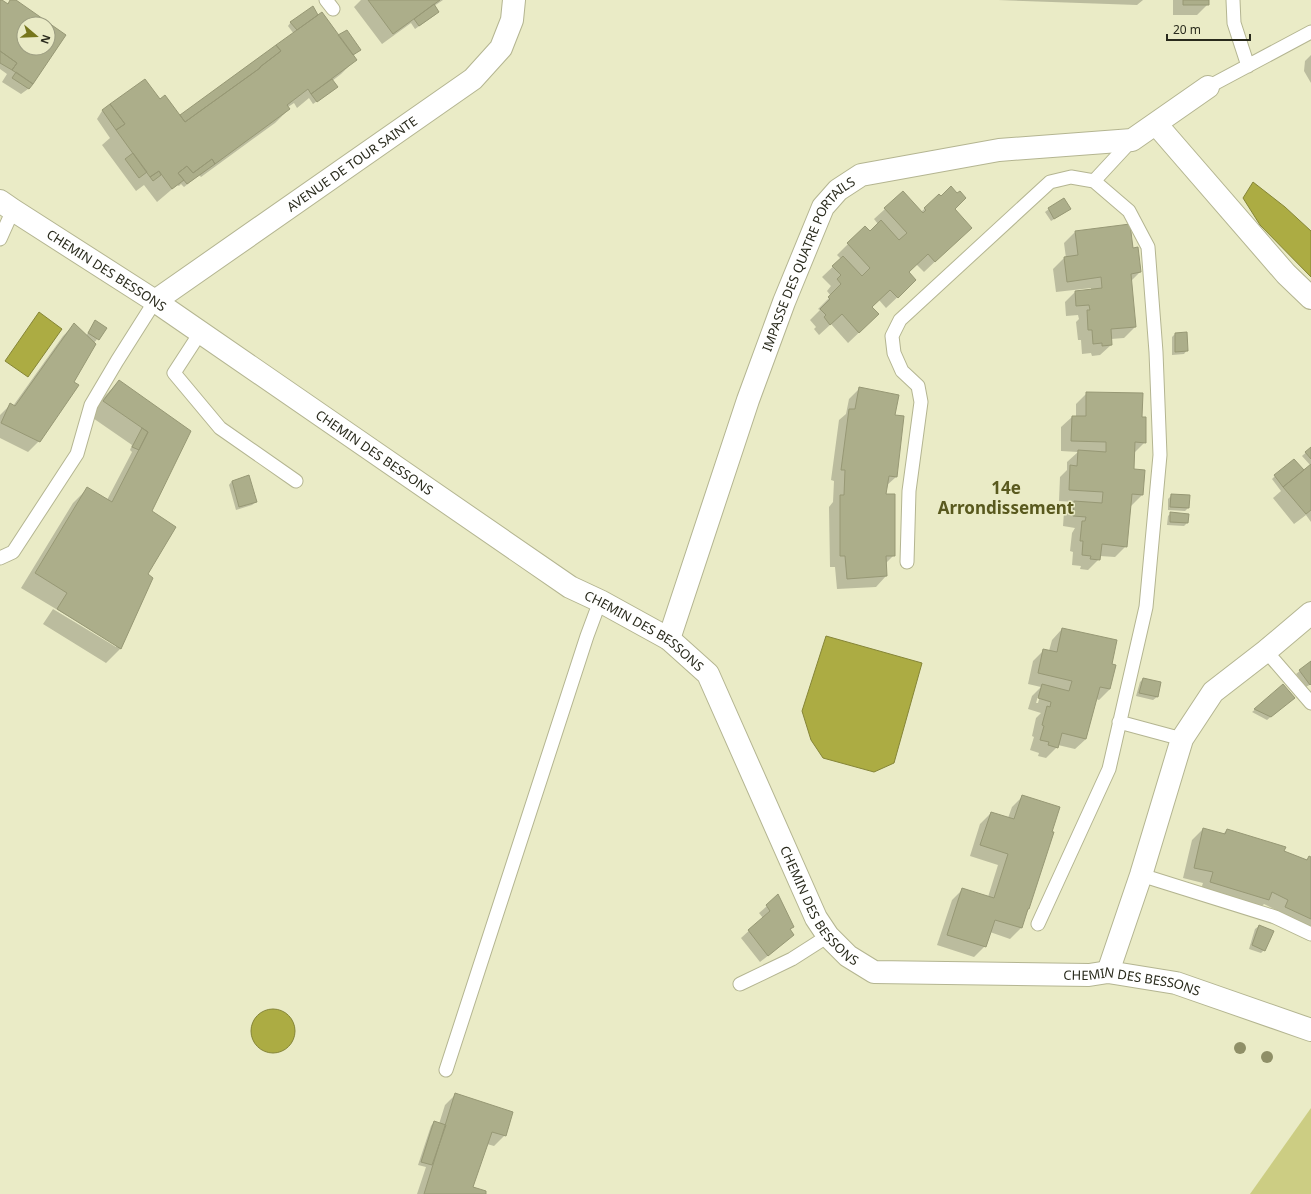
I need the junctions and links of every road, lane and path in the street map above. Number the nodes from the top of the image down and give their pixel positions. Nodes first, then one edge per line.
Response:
1 (514, 0) edge
2 (1233, 0) edge
3 (1311, 32) edge
4 (1248, 66) junction
5 (1208, 87) joint
6 (1156, 124) junction
7 (1132, 140) junction
8 (1094, 181) junction
9 (7, 206) edge
10 (0, 239) edge
11 (1311, 298) edge
12 (155, 301) junction
13 (200, 333) junction
14 (296, 481) dead end
15 (0, 558) edge
16 (907, 562) dead end
17 (600, 602) junction
18 (1311, 613) edge
19 (669, 639) junction
20 (1266, 651) junction
21 (1311, 703) edge
22 (1119, 722) junction
23 (1182, 739) junction
24 (1141, 875) junction
25 (1038, 924) dead end
26 (1311, 934) edge
27 (828, 936) junction
28 (1108, 972) junction
29 (740, 984) dead end
30 (1311, 1030) edge
31 (446, 1070) dead end

1 - 12 street, AVENUE DE TOUR SAINTE
2 - 4 lane
3 - 4 lane
4 - 5 lane
5 - 6 street, IMPASSE DES QUATRE PORTAILS
6 - 7 street, IMPASSE DES QUATRE PORTAILS
6 - 11 street
7 - 8 lane
7 - 19 street, IMPASSE DES QUATRE PORTAILS
8 - 16 lane
8 - 22 lane
9 - 10 lane
9 - 12 street, CHEMIN DES BESSONS
12 - 13 street, CHEMIN DES BESSONS
12 - 15 lane
13 - 14 lane
13 - 17 street, CHEMIN DES BESSONS
17 - 19 street, CHEMIN DES BESSONS
17 - 31 lane
18 - 20 street
19 - 27 street, CHEMIN DES BESSONS
20 - 21 lane
20 - 23 street
22 - 23 lane
22 - 25 lane
23 - 24 street
24 - 26 lane
24 - 28 street
27 - 28 street, CHEMIN DES BESSONS
27 - 29 lane
28 - 30 street, CHEMIN DES BESSONS

